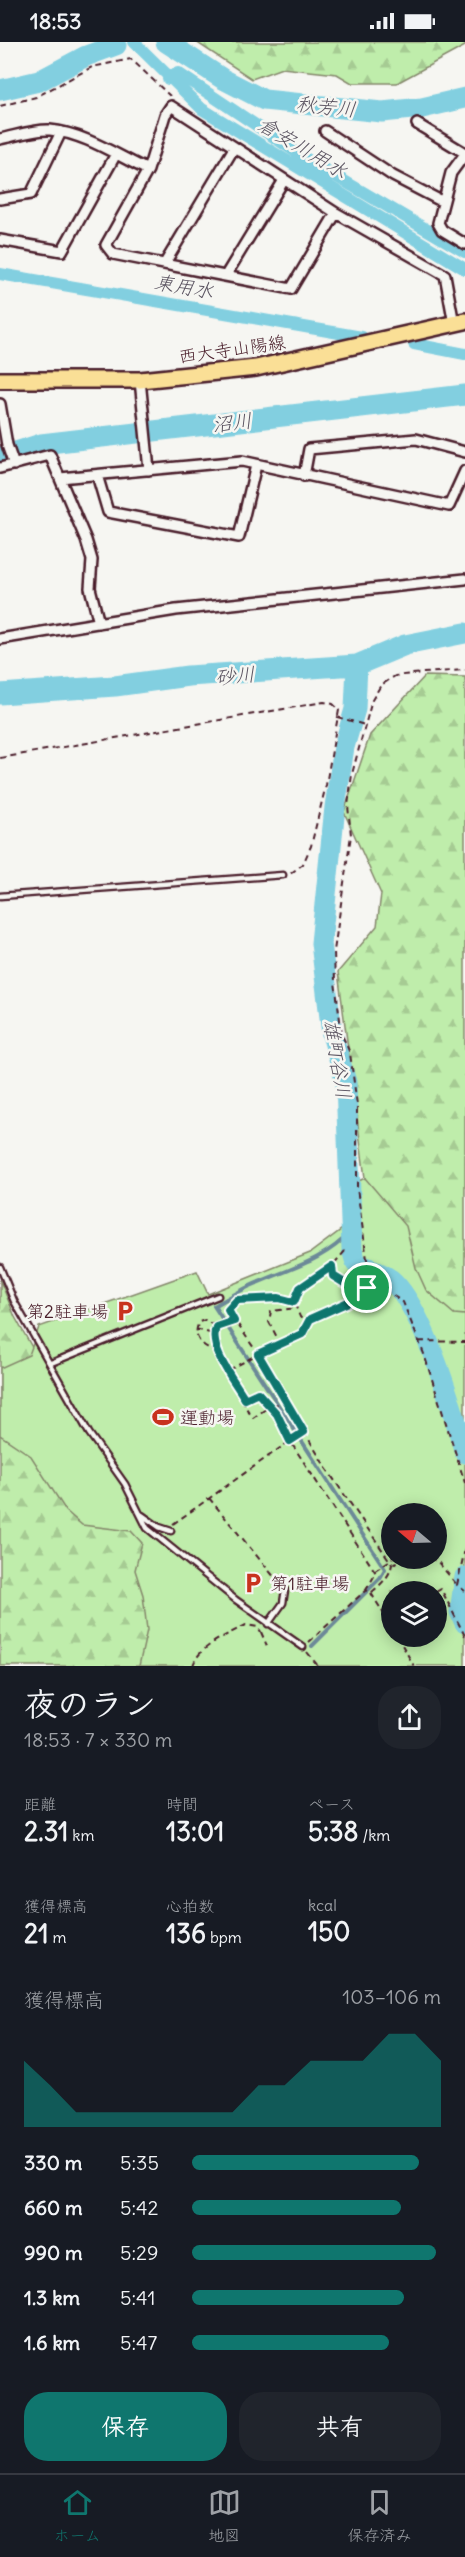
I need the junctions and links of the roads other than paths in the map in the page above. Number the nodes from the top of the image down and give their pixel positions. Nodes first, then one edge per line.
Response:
1 (417, 124) dead end
2 (325, 131) dead end
3 (61, 132) junction
4 (0, 140) edge
5 (234, 148) junction
6 (116, 154) junction
7 (465, 154) edge
8 (148, 170) junction
9 (284, 180) junction
10 (0, 199) edge
11 (443, 202) junction
12 (336, 213) junction
13 (0, 240) edge
14 (465, 244) edge
15 (165, 263) junction
16 (226, 276) junction
17 (459, 322) edge
18 (0, 380) edge
19 (140, 380) junction
20 (0, 404) edge
21 (465, 452) edge
22 (14, 465) junction
23 (256, 465) junction
24 (0, 468) edge
25 (149, 470) junction
26 (465, 471) edge
27 (97, 475) junction
28 (304, 476) junction
29 (60, 478) junction
30 (465, 579) edge
31 (99, 623) junction
32 (0, 639) edge
33 (283, 875) road end
34 (0, 896) edge
35 (0, 1268) edge
36 (218, 1296) dead end
37 (51, 1363) junction
38 (140, 1513) junction
39 (171, 1530) dead end
40 (285, 1590) road end
41 (268, 1624) junction
42 (303, 1647) road end

1 - 7 street
2 - 11 street
3 - 4 street
3 - 6 street
3 - 10 street
5 - 8 street
5 - 9 street
5 - 15 street
6 - 8 street
6 - 13 street
7 - 11 street
8 - 15 street
9 - 12 street
9 - 16 street
11 - 14 street
12 - 16 street
12 - 17 street
15 - 16 street
17 - 19 main road, 西大寺山陽線
18 - 19 main road, 西大寺山陽線
19 - 25 street
20 - 22 street
21 - 28 street
22 - 24 street
22 - 29 street
23 - 25 street
23 - 27 street
23 - 28 street
25 - 27 street
26 - 28 street
27 - 29 street
29 - 31 street
30 - 31 street
31 - 32 street
33 - 34 lane
35 - 37 lane
36 - 37 lane
37 - 38 lane
38 - 39 lane
38 - 41 lane
40 - 41 lane
41 - 42 lane

